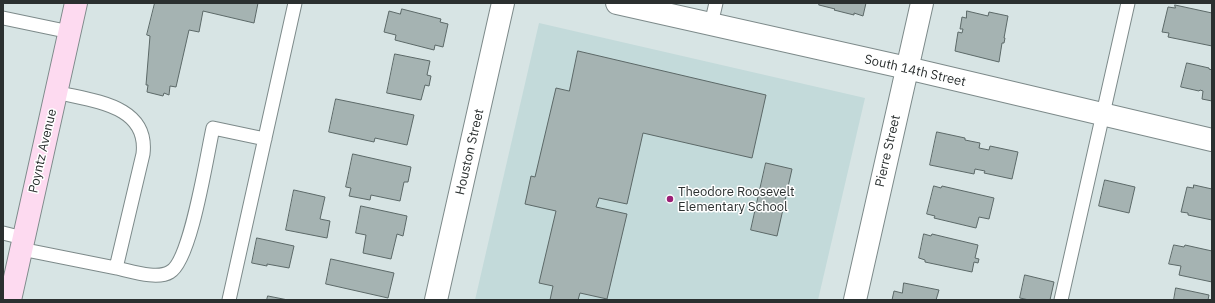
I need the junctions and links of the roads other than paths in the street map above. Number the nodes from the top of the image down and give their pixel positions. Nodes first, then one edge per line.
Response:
1 (76, 3) edge
2 (295, 3) edge
3 (503, 3) edge
4 (617, 3) edge
5 (716, 3) edge
6 (922, 3) edge
7 (1128, 3) edge
8 (3, 18) edge
9 (711, 24) junction
10 (70, 32) junction
11 (907, 68) junction
12 (56, 92) junction
13 (1103, 114) junction
14 (265, 139) junction
15 (1212, 140) edge
16 (16, 240) edge
17 (116, 268) junction
18 (10, 300) edge
19 (229, 300) edge
20 (436, 300) edge
21 (854, 300) edge
22 (1061, 300) edge

1 - 10 street, Poyntz Avenue
2 - 14 lane
3 - 20 street, Houston Street
4 - 9 street, South 14th Street
5 - 9 lane
6 - 11 street, Pierre Street
7 - 13 lane
8 - 10 lane
9 - 11 street, South 14th Street
10 - 12 street, Poyntz Avenue
11 - 13 street, South 14th Street
11 - 21 street, Pierre Street
12 - 16 street, Poyntz Avenue
12 - 17 lane
13 - 15 street, South 14th Street
13 - 22 lane
14 - 17 lane
14 - 19 lane
16 - 17 lane
16 - 18 street, Poyntz Avenue

